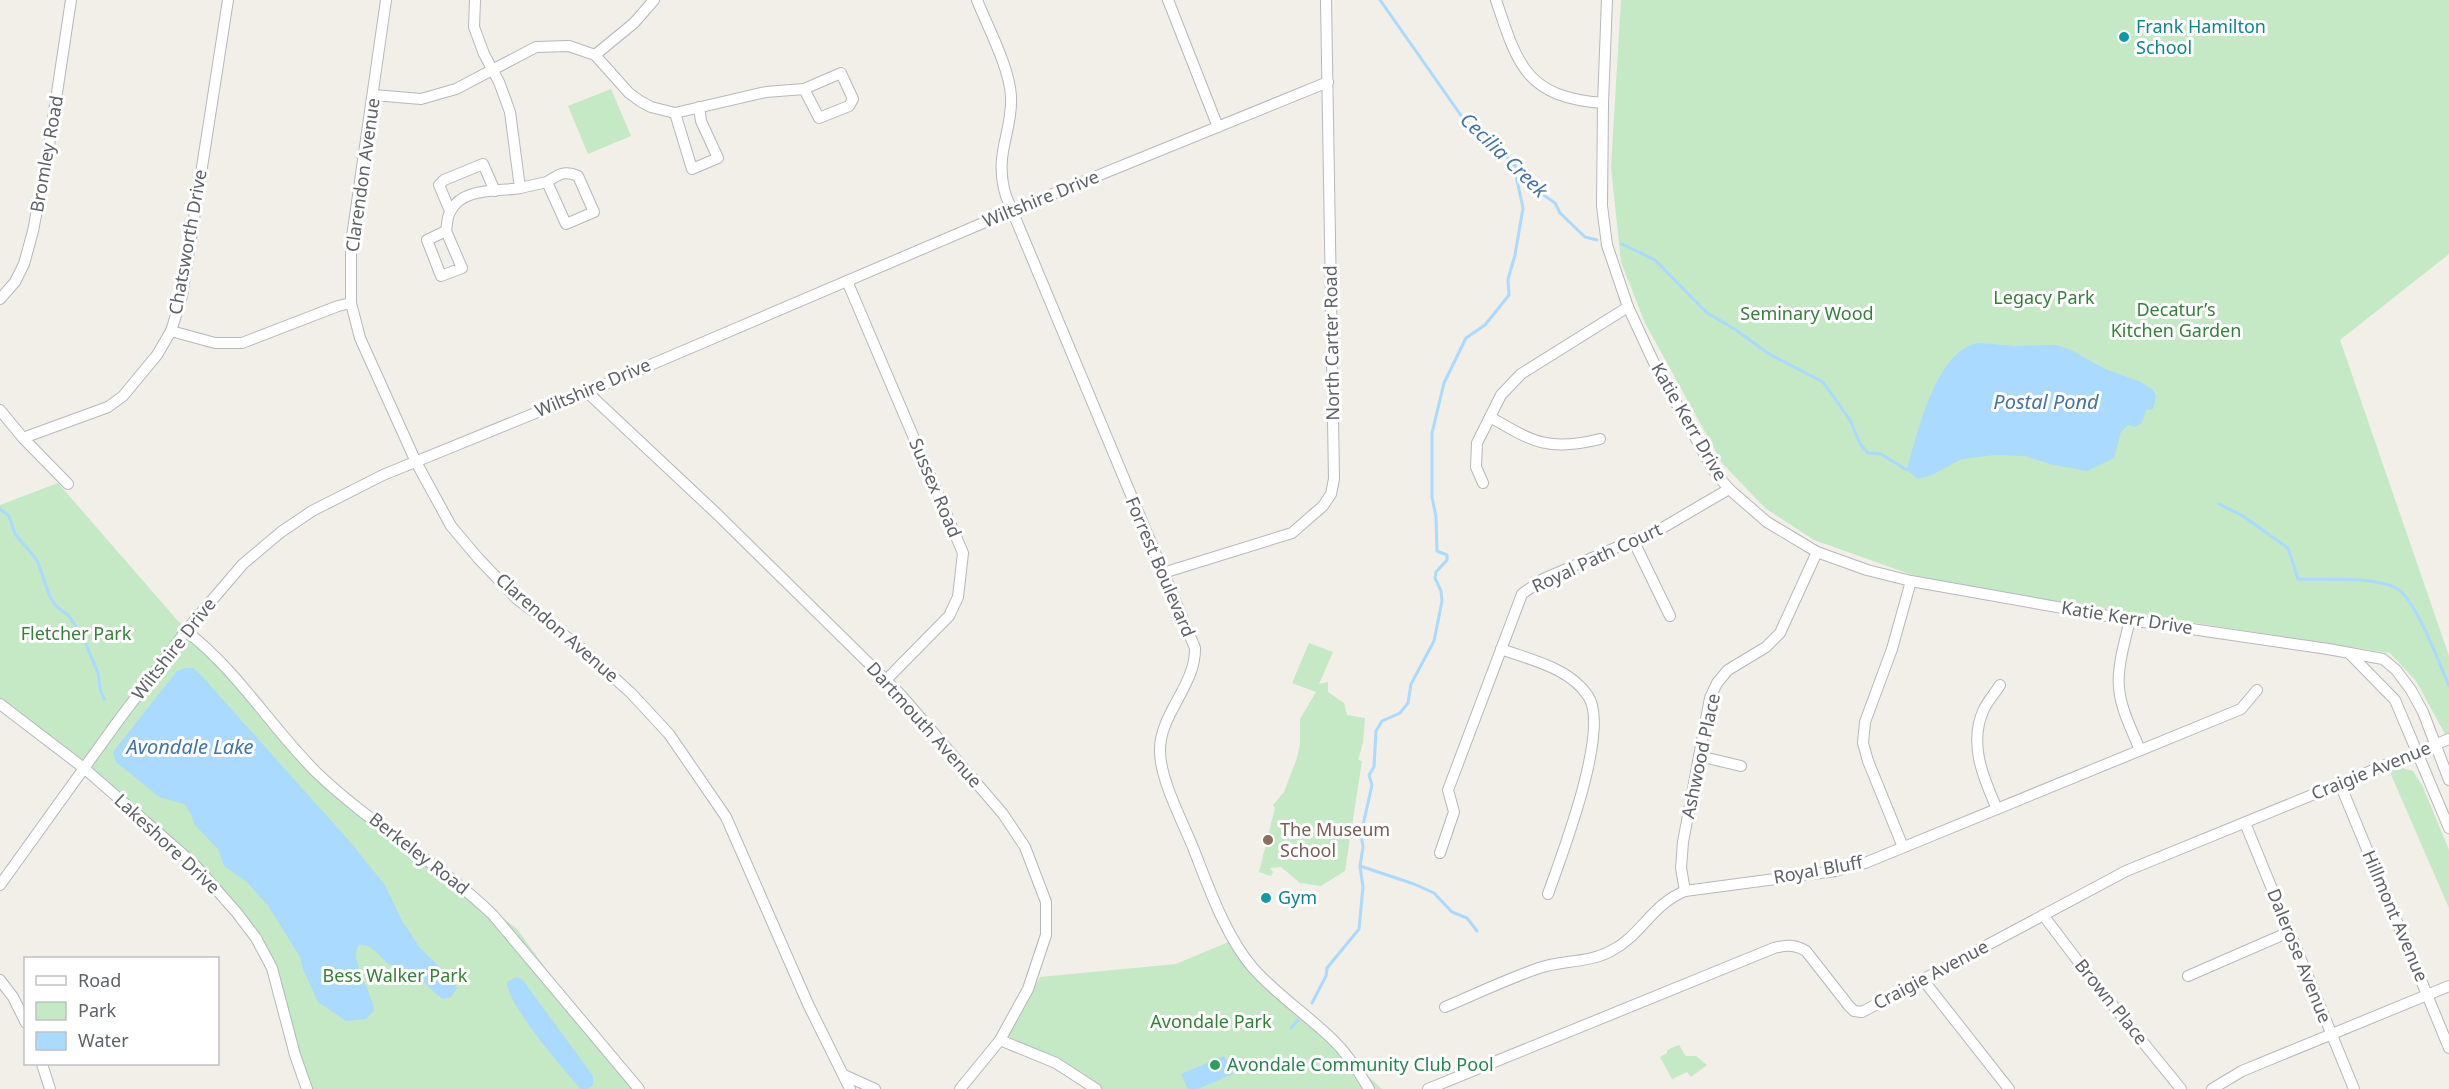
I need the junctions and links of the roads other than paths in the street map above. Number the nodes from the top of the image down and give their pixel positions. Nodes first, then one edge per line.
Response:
1 (71, 0) edge
2 (228, 0) edge
3 (386, 0) edge
4 (475, 0) edge
5 (654, 0) edge
6 (977, 0) edge
7 (1168, 0) edge
8 (1326, 0) edge
9 (1496, 0) edge
10 (1607, 0) edge
11 (595, 56) junction
12 (491, 69) junction
13 (1328, 82) junction
14 (804, 89) junction
15 (374, 95) junction
16 (1603, 103) junction
17 (699, 107) junction
18 (675, 113) junction
19 (1218, 127) junction
20 (548, 182) junction
21 (520, 188) junction
22 (495, 191) junction
23 (1011, 211) junction
24 (450, 212) junction
25 (446, 231) dead end
26 (847, 281) junction
27 (0, 299) edge
28 (351, 303) junction
29 (1628, 307) junction
30 (171, 331) junction
31 (587, 392) junction
32 (0, 410) edge
33 (1490, 417) junction
34 (24, 438) junction
35 (1600, 439) dead end
36 (416, 462) junction
37 (1483, 483) dead end
38 (69, 484) dead end
39 (1729, 489) junction
40 (1633, 540) junction
41 (1817, 552) junction
42 (1163, 573) junction
43 (1911, 581) junction
44 (1670, 616) dead end
45 (2130, 620) junction
46 (186, 631) junction
47 (1501, 649) junction
48 (2350, 654) junction
49 (886, 680) junction
50 (2000, 685) dead end
51 (2257, 690) dead end
52 (0, 704) edge
53 (2449, 739) edge
54 (2435, 746) junction
55 (2140, 750) junction
56 (2418, 752) junction
57 (1699, 756) junction
58 (1741, 766) dead end
59 (85, 769) junction
60 (2449, 780) edge
61 (2340, 784) junction
62 (1997, 809) junction
63 (2245, 823) junction
64 (2449, 828) edge
65 (1903, 847) junction
66 (1440, 853) dead end
67 (0, 885) edge
68 (1685, 891) junction
69 (1548, 894) dead end
70 (2043, 915) junction
71 (2289, 932) junction
72 (2188, 976) dead end
73 (0, 980) edge
74 (1924, 981) junction
75 (2449, 986) edge
76 (2428, 995) junction
77 (1445, 1007) dead end
78 (24, 1019) edge
79 (2331, 1034) junction
80 (1000, 1040) junction
81 (2449, 1048) edge
82 (42, 1065) edge
83 (844, 1075) junction
84 (50, 1089) edge
85 (307, 1089) edge
86 (639, 1089) edge
87 (850, 1089) edge
88 (874, 1089) edge
89 (960, 1089) edge
90 (1096, 1089) edge
91 (1369, 1089) edge
92 (1428, 1089) edge
93 (2009, 1089) edge
94 (2181, 1089) edge
95 (2212, 1089) edge
96 (2354, 1089) edge

1 - 27 street, Bromley Road
2 - 30 street, Chatsworth Drive
3 - 15 street, Clarendon Avenue
4 - 12 street
5 - 11 street
6 - 23 street, Forrest Boulevard
7 - 19 street
8 - 13 street, North Carter Road
9 - 16 street
10 - 16 street, Katie Kerr Drive
11 - 12 street
11 - 18 street
12 - 15 street
12 - 21 street
13 - 19 street, Wiltshire Drive
13 - 42 street, North Carter Road
14 - 14 street
14 - 17 street
15 - 28 street, Clarendon Avenue
16 - 29 street, Katie Kerr Drive
17 - 18 street
17 - 18 street
19 - 23 street, Wiltshire Drive
20 - 20 street
20 - 21 street
21 - 22 street
22 - 24 street
22 - 24 street
23 - 26 street, Wiltshire Drive
23 - 42 street, Forrest Boulevard
24 - 25 street
26 - 31 street, Wiltshire Drive
26 - 49 street, Sussex Road
28 - 30 street
28 - 36 street, Clarendon Avenue
29 - 33 street
29 - 39 street, Katie Kerr Drive
30 - 34 street, Chatsworth Drive
31 - 36 street, Wiltshire Drive
31 - 49 street, Dartmouth Avenue
32 - 34 street
33 - 35 street
33 - 37 street
34 - 38 street
36 - 46 street, Wiltshire Drive
36 - 83 street, Clarendon Avenue
39 - 40 street, Royal Path Court
39 - 41 street, Katie Kerr Drive
40 - 44 street
40 - 47 street, Royal Path Court
41 - 43 street, Katie Kerr Drive
41 - 57 street, Ashwood Place
42 - 91 street, Forrest Boulevard
43 - 45 street, Katie Kerr Drive
43 - 65 street
45 - 48 street, Katie Kerr Drive
45 - 55 street
46 - 59 street, Wiltshire Drive
46 - 86 street, Berkeley Road
47 - 66 street, Royal Path Court
47 - 69 street
48 - 54 street, Katie Kerr Drive
48 - 56 street
49 - 80 street, Dartmouth Avenue
50 - 62 street
51 - 55 street, Royal Bluff
52 - 59 street, Lakeshore Drive
53 - 54 street, Craigie Avenue
54 - 56 street, Craigie Avenue
54 - 60 street, Katie Kerr Drive
55 - 62 street, Royal Bluff
56 - 61 street, Craigie Avenue
56 - 64 street
57 - 58 street
57 - 68 street, Ashwood Place
59 - 67 street, Wiltshire Drive
59 - 85 street, Lakeshore Drive
61 - 63 street, Craigie Avenue
61 - 76 street, Hillmont Avenue
62 - 65 street, Royal Bluff
63 - 70 street, Craigie Avenue
63 - 71 street, Dalerose Avenue
65 - 68 street, Royal Bluff
68 - 77 street, Royal Bluff
70 - 74 street, Craigie Avenue
70 - 94 street, Brown Place
71 - 72 street
71 - 79 street, Dalerose Avenue
73 - 78 street
74 - 92 street, Craigie Avenue
74 - 93 street
75 - 76 street
76 - 79 street
76 - 81 street, Hillmont Avenue
79 - 95 street
79 - 96 street, Dalerose Avenue
80 - 89 street, Dartmouth Avenue
80 - 90 street
82 - 84 street
83 - 87 street, Clarendon Avenue
83 - 88 street

